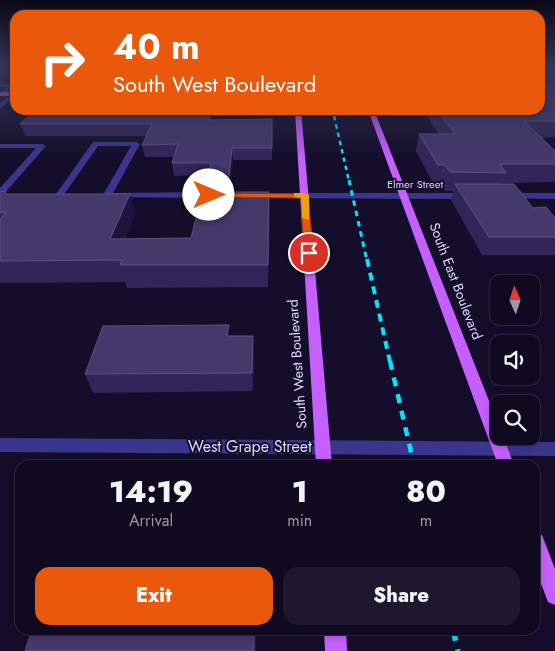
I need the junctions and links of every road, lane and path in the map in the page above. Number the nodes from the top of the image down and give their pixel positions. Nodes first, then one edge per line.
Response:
1 (10, 98) edge
2 (0, 106) edge
3 (298, 115) edge
4 (373, 115) edge
5 (0, 146) edge
6 (0, 193) edge
7 (10, 194) edge
8 (50, 194) edge
9 (305, 195) junction
10 (403, 196) junction
11 (479, 196) edge
12 (498, 196) edge
13 (555, 196) edge
14 (0, 445) edge
15 (323, 447) junction
16 (499, 448) junction
17 (555, 449) edge
18 (324, 460) edge
19 (504, 460) edge
20 (540, 555) edge
21 (555, 595) edge
22 (335, 635) edge
23 (336, 651) edge

1 - 2 street
3 - 9 main road, South West Boulevard
4 - 10 main road, South East Boulevard
5 - 6 street
6 - 7 street
8 - 9 street, Elmer Street
9 - 10 street, Elmer Street
9 - 15 main road, South West Boulevard
10 - 11 street, Elmer Street
10 - 16 main road, South East Boulevard
12 - 13 street
14 - 15 street, West Grape Street
15 - 16 street, West Grape Street
15 - 18 main road, South West Boulevard
16 - 17 street, West Grape Street
16 - 19 main road, South East Boulevard
20 - 21 main road
22 - 23 main road

